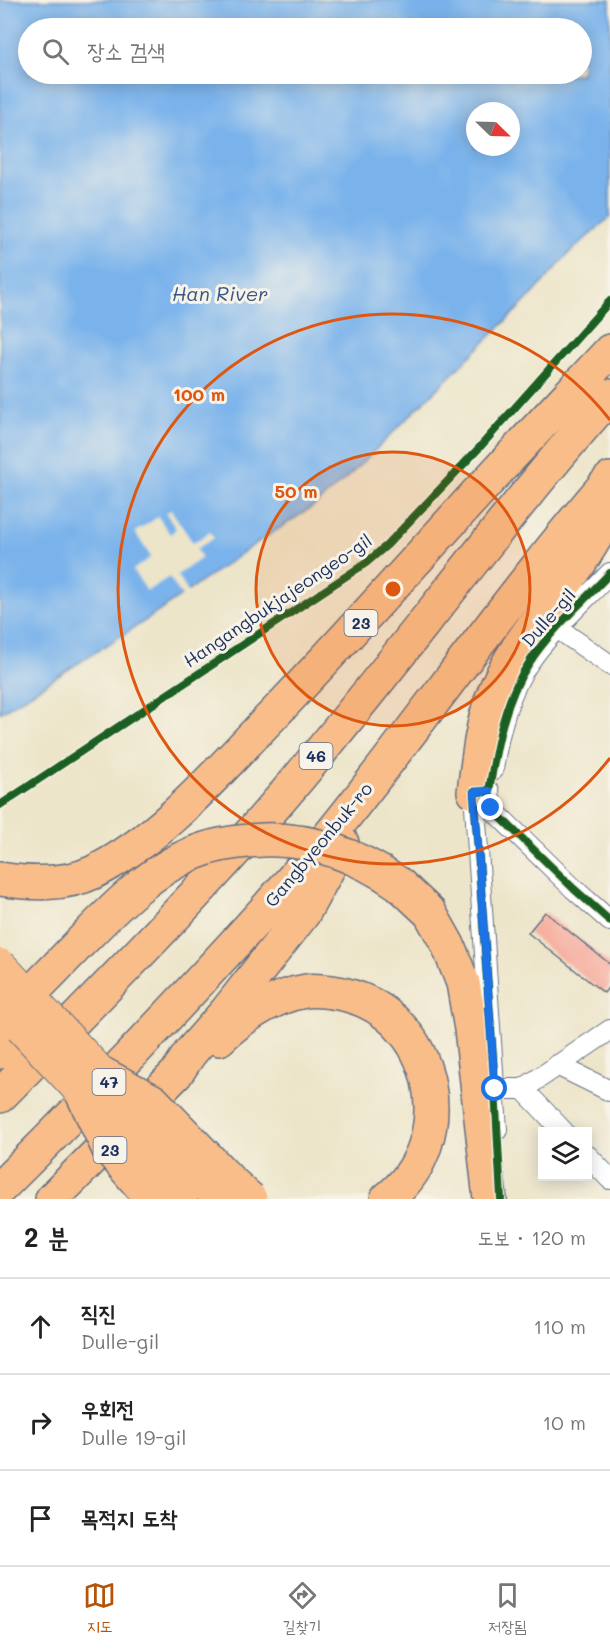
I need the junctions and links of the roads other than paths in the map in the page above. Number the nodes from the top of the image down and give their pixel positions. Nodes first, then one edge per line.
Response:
1 (610, 351) edge
2 (610, 396) edge
3 (610, 479) edge
4 (610, 513) edge
5 (610, 573) edge
6 (557, 628) junction
7 (610, 665) edge
8 (390, 758) junction
9 (481, 792) junction
10 (0, 879) edge
11 (610, 921) edge
12 (0, 965) edge
13 (96, 998) junction
14 (0, 1005) edge
15 (0, 1025) edge
16 (610, 1030) edge
17 (0, 1053) edge
18 (557, 1065) junction
19 (176, 1074) junction
20 (92, 1083) junction
21 (495, 1089) junction
22 (523, 1089) junction
23 (610, 1091) edge
24 (0, 1096) edge
25 (560, 1127) edge
26 (592, 1160) edge
27 (610, 1179) edge
28 (0, 1188) edge
29 (51, 1199) edge
30 (152, 1199) edge
31 (181, 1199) edge
32 (219, 1199) edge
33 (250, 1199) edge
34 (387, 1199) edge
35 (490, 1199) edge
36 (501, 1199) edge

1 - 10 highway, 23
2 - 13 highway, 46
3 - 8 highway, Gangbyeonbuk-ro / 23
4 - 9 highway
5 - 6 street, Dulle-gil
6 - 7 street
6 - 9 street, Dulle-gil
8 - 19 highway, 23
8 - 28 highway, Gangbyeonbuk-ro
9 - 11 street
9 - 21 street, Dulle-gil
12 - 20 main road, 47, bridge
13 - 17 highway
13 - 24 highway, 46
14 - 20 main road, 47, bridge
15 - 35 highway, bridge
16 - 18 street
18 - 22 street
18 - 23 street
19 - 29 highway, 23
19 - 34 highway
20 - 30 highway, 23, bridge
20 - 31 main road, 47, bridge
20 - 32 main road, 47, bridge
20 - 33 highway, bridge
21 - 22 street
21 - 36 street, Dulle-gil
22 - 25 street
26 - 27 street

